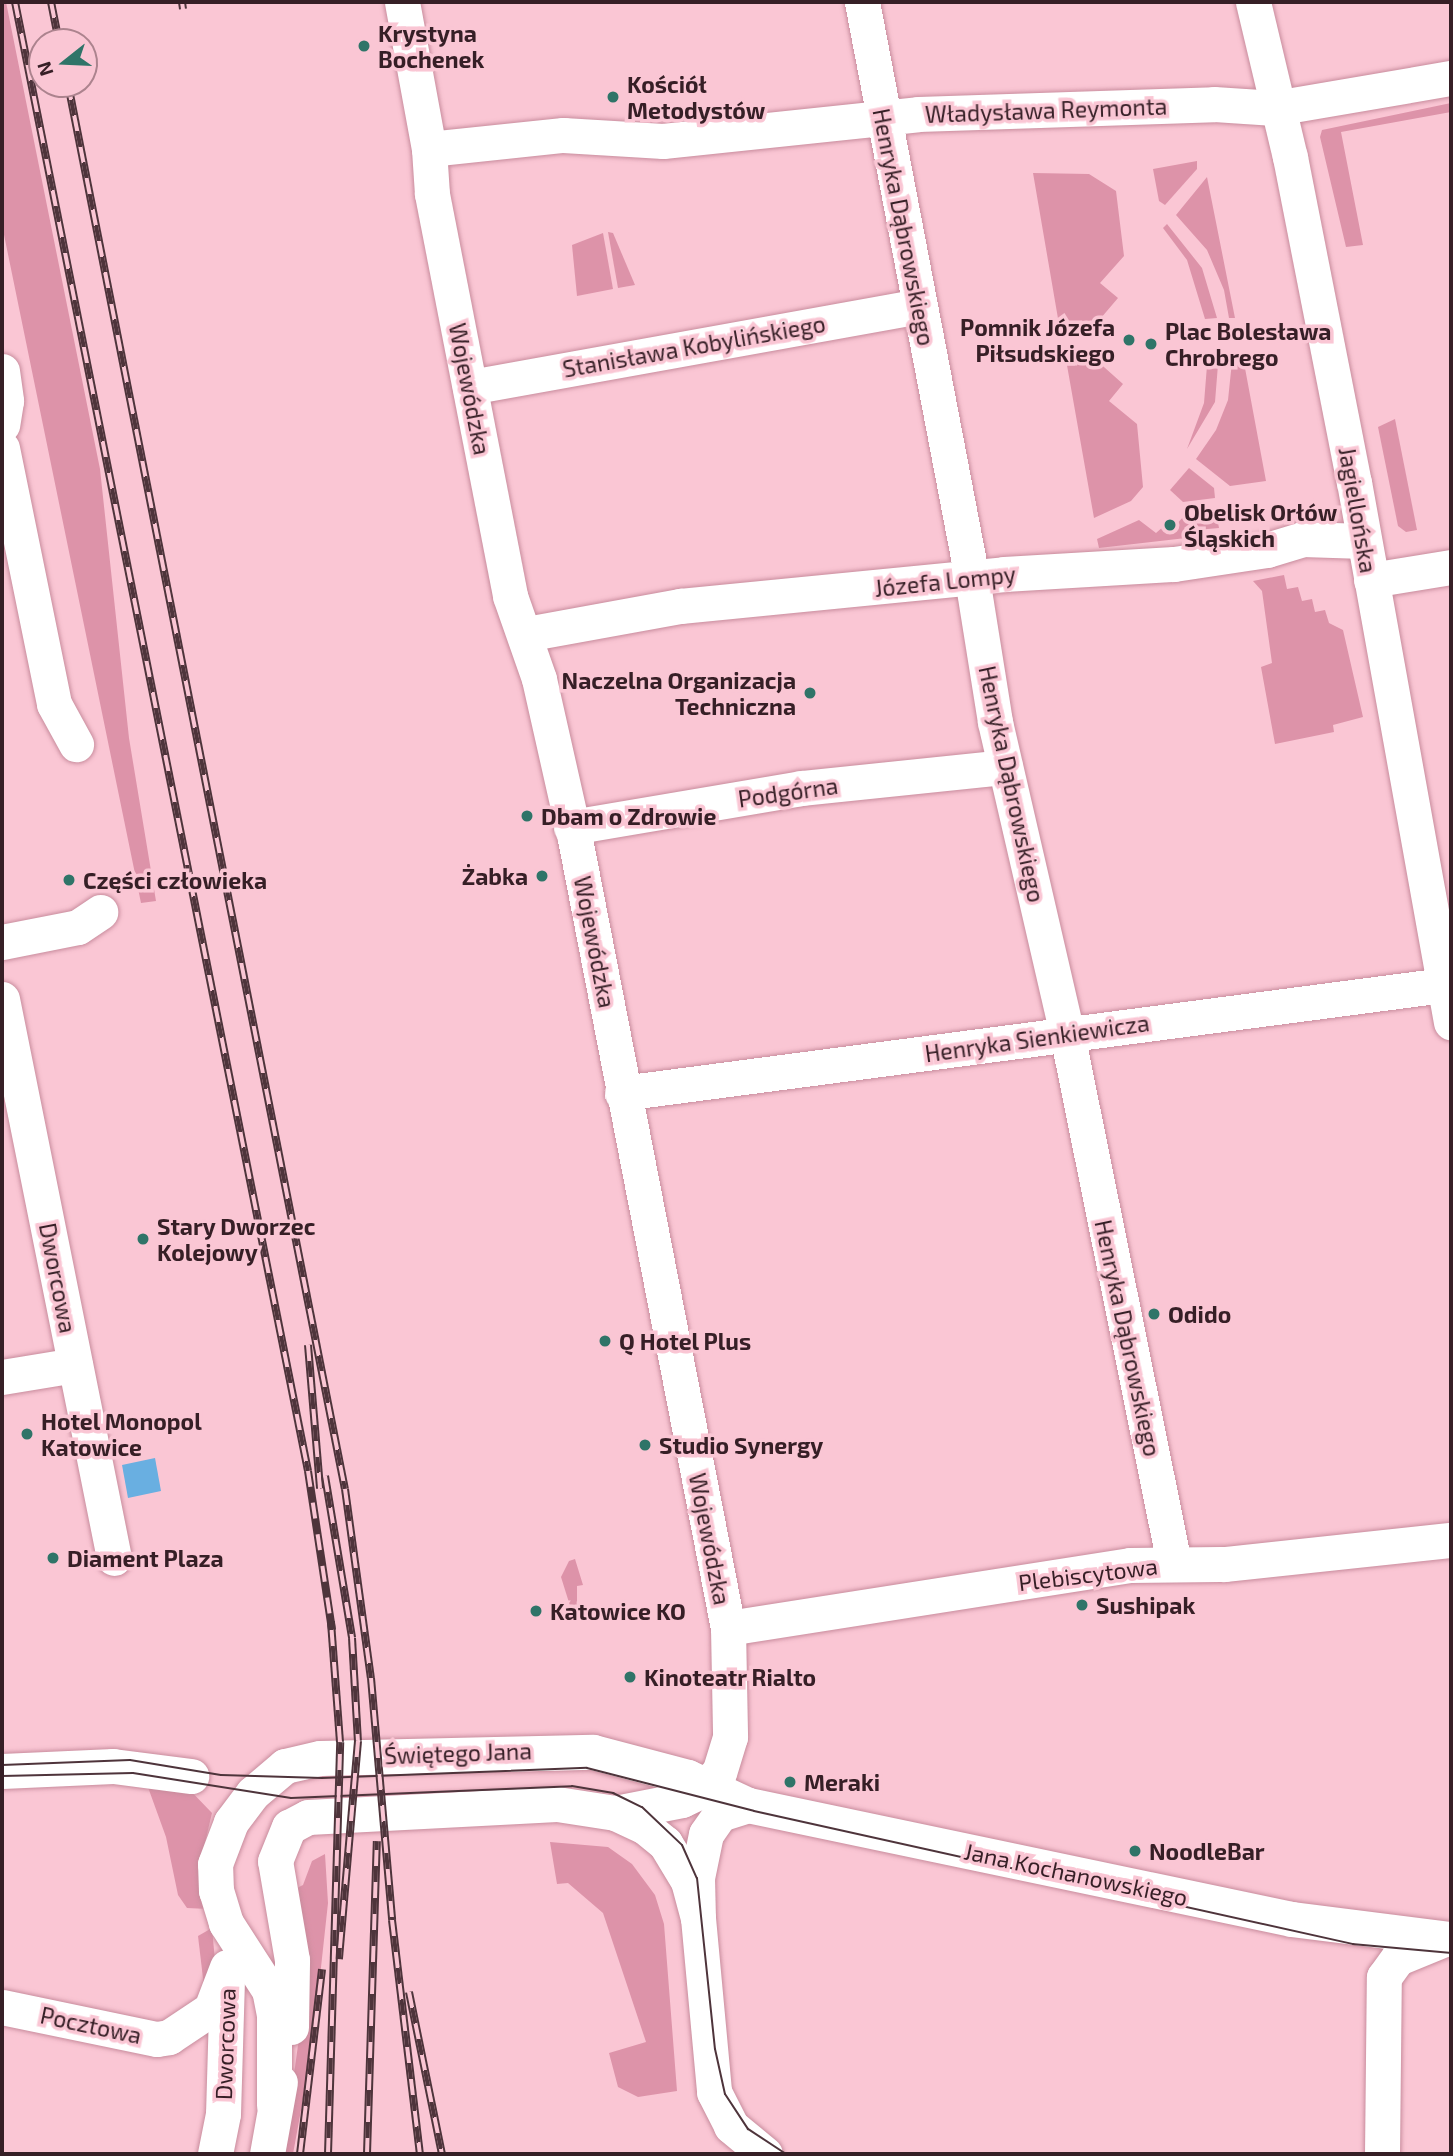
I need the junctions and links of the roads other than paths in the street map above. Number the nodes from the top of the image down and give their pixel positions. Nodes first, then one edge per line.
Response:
1 (402, 2) edge
2 (862, 2) edge
3 (1253, 2) edge
4 (1451, 78) edge
5 (1275, 108) junction
6 (883, 117) junction
7 (429, 149) junction
8 (918, 306) junction
9 (2, 371) edge
10 (470, 387) junction
11 (2, 425) edge
12 (2, 448) edge
13 (1364, 541) junction
14 (1451, 566) edge
15 (972, 578) junction
16 (1371, 580) junction
17 (526, 635) junction
18 (76, 744) dead end
19 (1005, 767) junction
20 (571, 827) junction
21 (100, 912) dead end
22 (2, 942) edge
23 (1448, 984) edge
24 (2, 999) edge
25 (1451, 1022) edge
26 (1067, 1034) junction
27 (622, 1093) junction
28 (75, 1365) junction
29 (2, 1377) edge
30 (1451, 1540) edge
31 (114, 1558) dead end
32 (1174, 1563) junction
33 (728, 1628) junction
34 (2, 1771) edge
35 (191, 1776) dead end
36 (707, 1785) junction
37 (748, 1805) junction
38 (615, 1813) junction
39 (231, 1822) joint
40 (281, 1914) junction
41 (698, 1918) junction
42 (226, 1923) junction
43 (1448, 1939) edge
44 (227, 1967) junction
45 (270, 1990) junction
46 (2, 2007) edge
47 (274, 2105) junction
48 (223, 2115) junction
49 (215, 2154) edge
50 (267, 2154) edge
51 (765, 2154) edge
52 (1382, 2154) edge

1 - 7 street, Wojewódzka
2 - 6 street, Henryka Dąbrowskiego
3 - 5 street, Jagiellońska
4 - 5 street, Władysława Reymonta
5 - 6 street, Władysława Reymonta
5 - 13 street, Jagiellońska
6 - 7 street, Władysława Reymonta
6 - 8 street, Henryka Dąbrowskiego
7 - 10 street, Wojewódzka
8 - 10 street, Stanisława Kobylińskiego
8 - 15 street, Henryka Dąbrowskiego
9 - 11 street
10 - 17 street, Wojewódzka
12 - 18 street
13 - 15 street, Józefa Lompy
13 - 16 street, Jagiellońska
14 - 16 street
15 - 17 street, Józefa Lompy
15 - 19 street, Henryka Dąbrowskiego
16 - 23 street, Jagiellońska
17 - 20 street, Wojewódzka
19 - 20 street, Podgórna
19 - 26 street, Henryka Dąbrowskiego
20 - 27 street, Wojewódzka
21 - 22 street
23 - 25 street, Jagiellońska
23 - 26 street, Henryka Sienkiewicza
24 - 28 street, Dworcowa
26 - 27 street, Henryka Sienkiewicza
26 - 32 street, Henryka Dąbrowskiego
27 - 33 street, Wojewódzka
28 - 29 street
28 - 31 street, Dworcowa
30 - 32 street, Plebiscytowa
32 - 33 street, Plebiscytowa
33 - 36 street, Wojewódzka
34 - 35 street
36 - 37 street, Jana Kochanowskiego
36 - 38 street
36 - 39 street, Świętego Jana
37 - 41 street
37 - 43 street, Jana Kochanowskiego
38 - 40 street, Dworcowa
38 - 41 street
39 - 42 street, Dworcowa
40 - 45 street, Dworcowa
40 - 47 street, Dworcowa
41 - 51 street
42 - 44 street, Dworcowa
42 - 45 street, Dworcowa
43 - 52 street
44 - 46 street, Pocztowa
44 - 48 street, Dworcowa
45 - 47 street, Dworcowa
45 - 48 street, Dworcowa
47 - 50 street, Dworcowa
48 - 49 street

